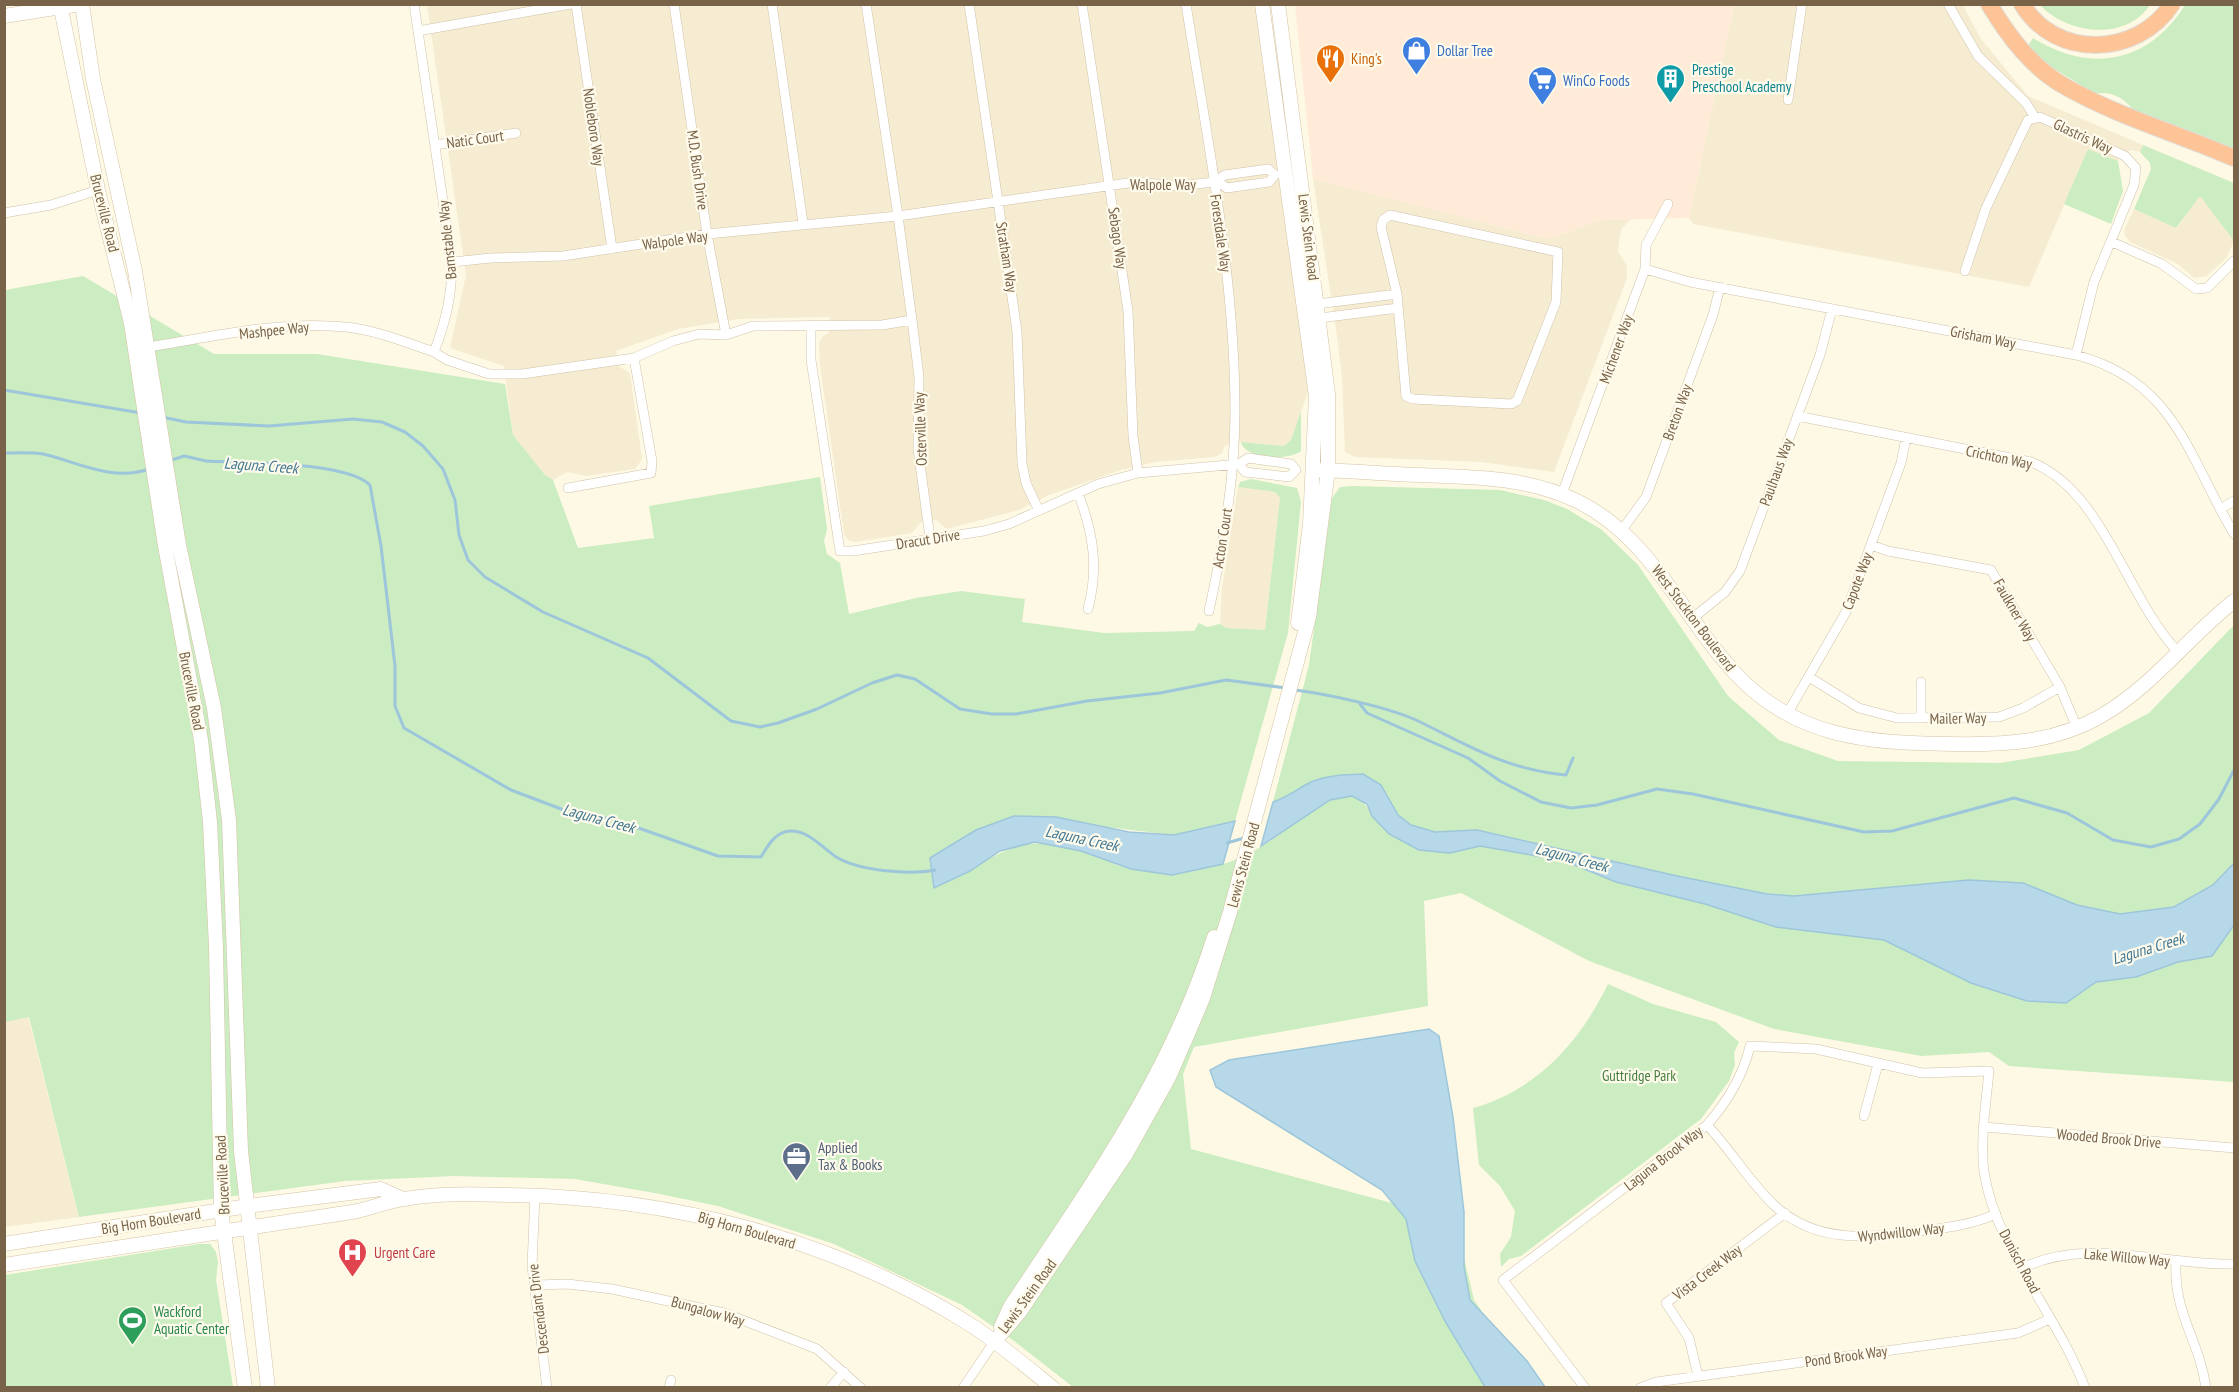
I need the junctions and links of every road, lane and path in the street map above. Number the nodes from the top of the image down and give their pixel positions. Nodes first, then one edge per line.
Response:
1 (82, 4) edge
2 (414, 4) edge
3 (571, 4) edge
4 (576, 4) edge
5 (674, 4) edge
6 (772, 4) edge
7 (866, 4) edge
8 (969, 4) edge
9 (1082, 4) edge
10 (1186, 4) edge
11 (1262, 4) edge
12 (1268, 4) edge
13 (1278, 4) edge
14 (1802, 4) edge
15 (1948, 4) edge
16 (1989, 4) edge
17 (2022, 4) edge
18 (2172, 4) edge
19 (60, 6) edge
20 (4, 16) edge
21 (418, 31) junction
22 (1284, 54) junction
23 (1270, 65) junction
24 (1788, 100) dead end
25 (2034, 116) junction
26 (516, 133) dead end
27 (435, 145) junction
28 (2235, 158) edge
29 (1299, 159) junction
30 (1280, 174) junction
31 (1216, 182) junction
32 (1111, 186) junction
33 (98, 190) junction
34 (998, 201) junction
35 (1668, 204) dead end
36 (4, 213) edge
37 (898, 216) junction
38 (803, 223) junction
39 (708, 234) junction
40 (2112, 242) junction
41 (612, 249) junction
42 (2235, 261) edge
43 (452, 262) junction
44 (1646, 269) junction
45 (1965, 271) dead end
46 (1720, 287) junction
47 (1397, 294) junction
48 (1398, 308) junction
49 (1832, 309) junction
50 (1318, 311) junction
51 (912, 320) junction
52 (811, 325) junction
53 (726, 335) junction
54 (148, 347) junction
55 (434, 352) junction
56 (2076, 355) junction
57 (634, 358) junction
58 (146, 377) junction
59 (1797, 416) junction
60 (1906, 438) junction
61 (1236, 464) junction
62 (1312, 470) junction
63 (1328, 470) junction
64 (1138, 473) junction
65 (162, 482) junction
66 (568, 488) dead end
67 (1078, 493) junction
68 (1562, 494) junction
69 (2235, 501) edge
70 (1038, 509) junction
71 (2220, 509) junction
72 (1622, 530) junction
73 (2235, 534) edge
74 (930, 538) junction
75 (1871, 545) junction
76 (2235, 601) edge
77 (1088, 609) dead end
78 (1209, 611) dead end
79 (1693, 618) junction
80 (1298, 644) junction
81 (2179, 653) junction
82 (1809, 677) junction
83 (1921, 682) dead end
84 (2060, 687) junction
85 (1787, 714) junction
86 (1921, 718) junction
87 (2077, 728) junction
88 (1878, 1064) junction
89 (1864, 1116) dead end
90 (1707, 1125) junction
91 (1984, 1127) junction
92 (2235, 1148) edge
93 (535, 1195) junction
94 (403, 1199) junction
95 (248, 1206) junction
96 (221, 1210) junction
97 (1785, 1213) junction
98 (1996, 1214) junction
99 (251, 1229) junction
100 (226, 1232) junction
101 (4, 1244) edge
102 (2176, 1261) junction
103 (2235, 1264) edge
104 (4, 1265) edge
105 (2023, 1268) junction
106 (536, 1285) junction
107 (2050, 1319) junction
108 (994, 1342) junction
109 (844, 1372) junction
110 (1698, 1376) junction
111 (246, 1388) edge
112 (268, 1388) edge
113 (547, 1388) edge
114 (831, 1388) edge
115 (861, 1388) edge
116 (963, 1388) edge
117 (1053, 1388) edge
118 (1585, 1388) edge
119 (1640, 1388) edge
120 (2085, 1388) edge
121 (2206, 1388) edge

1 - 19 main road
1 - 54 main road, Bruceville Road
2 - 21 street, Barnstable Way
3 - 21 street
4 - 41 street, Nobleboro Way
5 - 39 street, M.D. Bush Drive
6 - 38 street
7 - 37 street
8 - 34 street, Stratham Way
9 - 32 street, Sebago Way
10 - 31 street, Forestdale Way
11 - 23 main road, Lewis Stein Road
12 - 22 main road
13 - 22 main road, Lewis Stein Road
14 - 24 street
15 - 25 street
16 - 28 highway
17 - 18 highway
19 - 20 main road
19 - 33 main road, Bruceville Road
21 - 27 street, Barnstable Way
22 - 29 main road, Lewis Stein Road
23 - 29 main road
23 - 30 main road, Lewis Stein Road
25 - 40 street, Glastris Way
25 - 45 street, Glastris Way
26 - 27 street, Natic Court
27 - 43 street, Barnstable Way
29 - 50 main road, Lewis Stein Road
30 - 31 street, Walpole Way
30 - 62 main road, Lewis Stein Road
31 - 32 street, Walpole Way
31 - 61 street, Forestdale Way
32 - 34 street, Walpole Way
32 - 64 street, Sebago Way
33 - 36 street
33 - 58 main road, Bruceville Road
34 - 37 street, Walpole Way
34 - 70 street, Stratham Way
35 - 44 street, Michener Way
37 - 38 street, Walpole Way
37 - 51 street
38 - 39 street, Walpole Way
39 - 41 street, Walpole Way
39 - 53 street, M.D. Bush Drive
40 - 42 street
40 - 56 street, Glastris Way
41 - 43 street, Walpole Way
43 - 55 street, Barnstable Way
44 - 46 street, Grisham Way
44 - 68 street, Michener Way
46 - 49 street, Grisham Way
46 - 72 street, Breton Way
47 - 48 street
47 - 48 street
47 - 50 street
48 - 50 street
49 - 56 street, Grisham Way
49 - 59 street, Paulhaus Way
50 - 63 main road, Lewis Stein Road
51 - 52 street
51 - 74 street, Osterville Way
52 - 53 street
52 - 74 street, Dracut Drive
53 - 57 street
54 - 55 street, Mashpee Way
54 - 58 main road, Bruceville Road
55 - 57 street
56 - 71 street, Grisham Way
57 - 66 street
58 - 65 main road, Bruceville Road
59 - 60 street, Crichton Way
59 - 79 street, Paulhaus Way
60 - 75 street, Capote Way
60 - 81 street, Crichton Way
61 - 62 street, Dracut Drive
61 - 64 street, Dracut Drive
61 - 78 street, Acton Court
62 - 63 main road
62 - 80 main road, Lewis Stein Road
63 - 68 main road, West Stockton Boulevard
63 - 80 main road, Lewis Stein Road
64 - 67 street, Dracut Drive
65 - 95 main road, Bruceville Road
65 - 96 main road, Bruceville Road
67 - 70 street, Dracut Drive
67 - 77 street
68 - 72 main road, West Stockton Boulevard
69 - 71 street
70 - 74 street, Dracut Drive
71 - 73 street, Grisham Way
72 - 79 main road, West Stockton Boulevard
75 - 82 street, Capote Way
75 - 84 street, Faulkner Way
76 - 81 main road, West Stockton Boulevard
79 - 85 main road, West Stockton Boulevard
80 - 108 main road, Lewis Stein Road
81 - 87 main road, West Stockton Boulevard
82 - 85 street, Capote Way
82 - 86 street, Mailer Way
83 - 86 street, Mailer Way
84 - 86 street, Mailer Way
84 - 87 street, Faulkner Way
85 - 87 main road, West Stockton Boulevard
88 - 89 street
88 - 90 street, Laguna Brook Way
88 - 91 street, Laguna Brook Way
90 - 97 street, Wyndwillow Way
90 - 118 street, Laguna Brook Way
91 - 92 street, Wooded Brook Drive
91 - 98 street, Dunisch Road
93 - 94 main road, Big Horn Boulevard
93 - 106 street, Descendant Drive
93 - 108 main road, Big Horn Boulevard
94 - 95 main road, Big Horn Boulevard
94 - 99 main road, Big Horn Boulevard
95 - 96 main road, Big Horn Boulevard
95 - 99 main road, Bruceville Road
96 - 100 main road, Bruceville Road
96 - 101 main road, Big Horn Boulevard
97 - 98 street, Wyndwillow Way
97 - 110 street, Vista Creek Way
98 - 105 street, Dunisch Road
99 - 100 main road, Big Horn Boulevard
99 - 112 main road, Bruceville Road
100 - 104 main road, Big Horn Boulevard
100 - 111 main road, Bruceville Road
102 - 103 street, Lake Willow Way
102 - 105 street, Lake Willow Way
102 - 121 street
105 - 107 street, Dunisch Road
106 - 109 street, Bungalow Way
106 - 113 street, Descendant Drive
107 - 110 street, Pond Brook Way
107 - 120 street, Dunisch Road
108 - 116 street
108 - 117 main road, Big Horn Boulevard
109 - 114 street
109 - 115 street, Bungalow Way
110 - 119 street, Pond Brook Way

